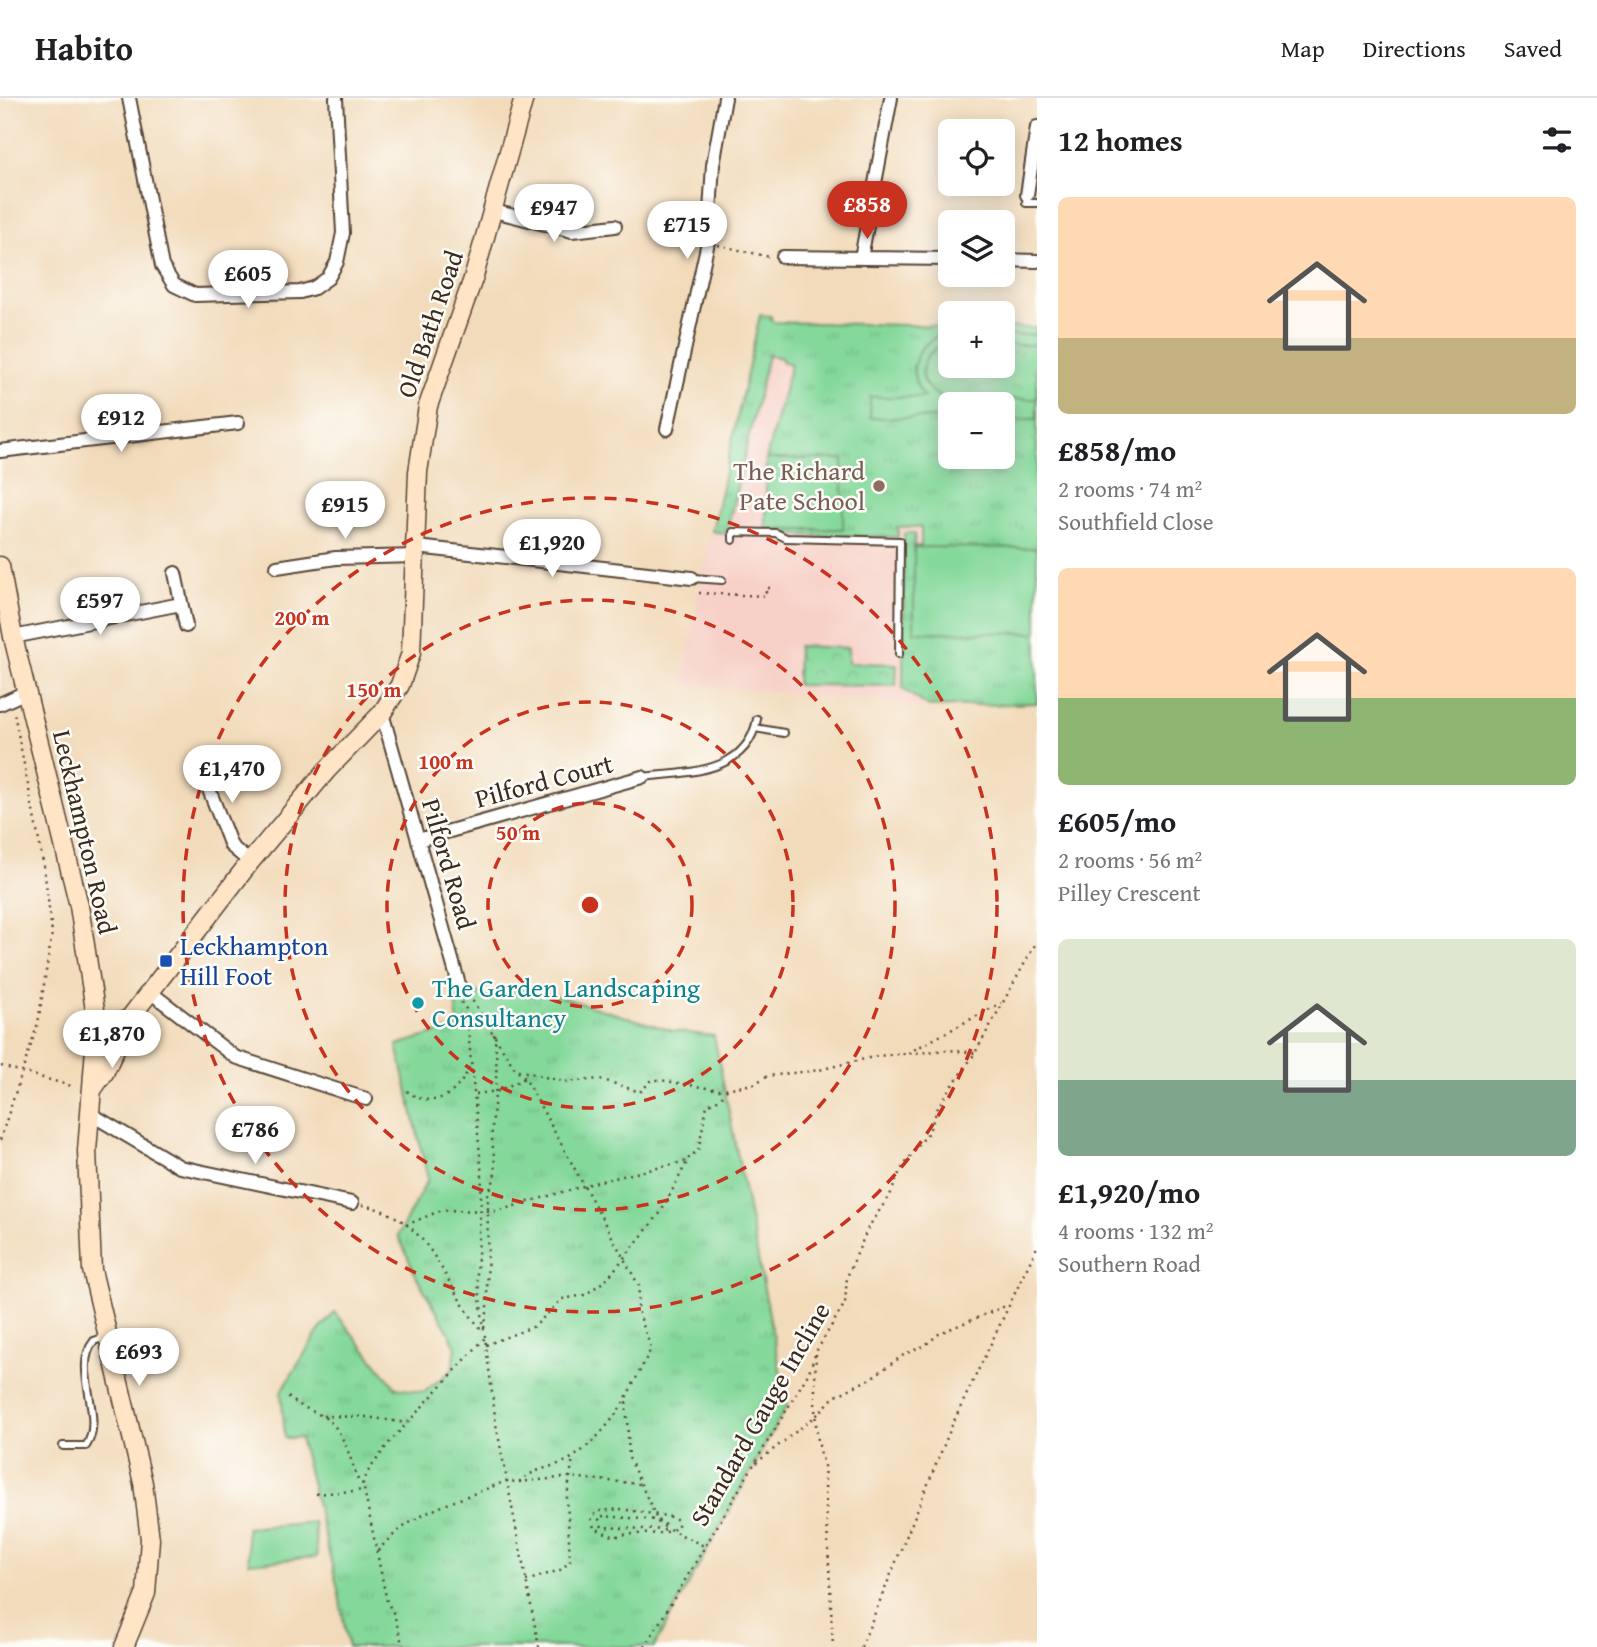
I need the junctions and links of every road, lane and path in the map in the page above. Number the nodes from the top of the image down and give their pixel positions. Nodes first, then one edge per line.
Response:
1 (129, 98) edge
2 (336, 98) edge
3 (524, 98) edge
4 (725, 98) edge
5 (891, 98) edge
6 (1037, 127) edge
7 (1032, 199) edge
8 (494, 211) junction
9 (615, 226) dead end
10 (708, 242) junction
11 (783, 257) joint
12 (861, 258) junction
13 (938, 259) edge
14 (1015, 260) edge
15 (1037, 261) edge
16 (238, 424) dead end
17 (667, 429) dead end
18 (0, 451) edge
19 (733, 540) dead end
20 (417, 551) junction
21 (0, 566) edge
22 (277, 567) dead end
23 (175, 573) dead end
24 (692, 578) joint
25 (722, 580) dead end
26 (2, 588) edge
27 (699, 593) dead end
28 (770, 593) dead end
29 (181, 604) junction
30 (186, 626) dead end
31 (13, 638) junction
32 (899, 654) dead end
33 (12, 698) edge
34 (382, 713) junction
35 (757, 719) dead end
36 (755, 728) junction
37 (784, 733) dead end
38 (198, 761) dead end
39 (642, 778) joint
40 (418, 840) junction
41 (250, 862) junction
42 (1037, 941) edge
43 (150, 992) junction
44 (462, 993) junction
45 (1003, 1002) junction
46 (129, 1019) junction
47 (97, 1023) junction
48 (494, 1031) junction
49 (975, 1053) junction
50 (905, 1055) junction
51 (471, 1061) junction
52 (1, 1066) edge
53 (515, 1069) junction
54 (23, 1072) junction
55 (525, 1078) junction
56 (729, 1088) junction
57 (91, 1091) junction
58 (407, 1091) dead end
59 (498, 1091) junction
60 (476, 1094) junction
61 (366, 1099) dead end
62 (89, 1113) junction
63 (0, 1140) edge
64 (687, 1161) junction
65 (584, 1188) junction
66 (352, 1203) joint
67 (478, 1211) junction
68 (488, 1211) junction
69 (406, 1225) junction
70 (1037, 1247) edge
71 (625, 1259) junction
72 (1010, 1304) junction
73 (483, 1331) junction
74 (107, 1337) junction
75 (485, 1338) junction
76 (485, 1345) junction
77 (817, 1350) junction
78 (288, 1398) dead end
79 (626, 1398) junction
80 (323, 1416) junction
81 (816, 1416) junction
82 (408, 1423) junction
83 (63, 1446) dead end
84 (573, 1457) junction
85 (753, 1465) junction
86 (569, 1477) junction
87 (506, 1480) junction
88 (519, 1482) junction
89 (363, 1484) junction
90 (641, 1484) junction
91 (365, 1490) junction
92 (316, 1494) dead end
93 (654, 1513) junction
94 (657, 1520) junction
95 (665, 1528) junction
96 (673, 1531) junction
97 (704, 1546) junction
98 (378, 1551) junction
99 (525, 1581) junction
100 (124, 1647) edge
101 (403, 1647) edge
102 (539, 1647) edge
103 (645, 1647) edge
104 (833, 1647) edge
105 (861, 1647) edge

1 - 2 street
3 - 8 street, Old Bath Road
4 - 10 street
5 - 12 street
6 - 7 street
8 - 9 street
8 - 20 street, Old Bath Road
10 - 11 path
10 - 17 street
11 - 12 street
12 - 13 street
14 - 15 street
16 - 18 street
19 - 32 lane
20 - 22 street
20 - 24 street
20 - 34 street, Old Bath Road
21 - 26 street, Leckhampton Road
23 - 29 street
24 - 25 lane
26 - 31 street, Leckhampton Road
27 - 28 path
29 - 30 street
29 - 31 street
31 - 33 street, Leckhampton Road
33 - 47 street, Leckhampton Road
33 - 54 path
34 - 40 street, Pilford Road
34 - 41 street, Old Bath Road
35 - 36 lane
36 - 37 lane
36 - 39 lane
38 - 41 street
39 - 40 street, Pilford Court
40 - 44 street, Pilford Road
41 - 43 street, Old Bath Road
42 - 45 path, Standard Gauge Incline
43 - 46 street, Old Bath Road
43 - 61 street
44 - 48 path
44 - 51 path
45 - 49 path, Standard Gauge Incline
45 - 50 path
46 - 47 street
46 - 57 street, Old Bath Road
47 - 57 street, Leckhampton Road
48 - 53 path
48 - 59 path
49 - 50 path
49 - 77 path, Standard Gauge Incline
50 - 56 path
51 - 58 path
51 - 60 path
52 - 54 path
53 - 55 path
53 - 56 path
54 - 57 path
54 - 63 path
55 - 59 path
55 - 65 path
56 - 64 path
57 - 62 street, Leckhampton Road
59 - 60 path
59 - 68 path
60 - 67 path
62 - 66 street
62 - 74 street, Leckhampton Road
64 - 65 path
64 - 71 path
65 - 68 path
65 - 71 path
66 - 69 path
67 - 68 path
67 - 69 path
67 - 73 path
68 - 73 path
69 - 73 path
70 - 72 path
71 - 76 path
71 - 79 path
72 - 81 path
72 - 105 path
73 - 75 path
74 - 83 lane
74 - 100 street, Leckhampton Road
75 - 76 path
75 - 82 path
76 - 87 path
77 - 81 path
77 - 85 path, Standard Gauge Incline
78 - 80 path
79 - 84 path
79 - 90 path
80 - 82 path
80 - 89 path
81 - 85 path
81 - 104 path
82 - 89 path
84 - 86 path
84 - 88 path
85 - 97 path, Standard Gauge Incline
86 - 88 path
86 - 90 path
86 - 99 path
87 - 88 path
87 - 98 path
87 - 99 path
89 - 91 path
90 - 93 path
91 - 92 path
91 - 98 path
93 - 94 path
93 - 96 path
93 - 96 path
94 - 95 path
94 - 95 path
95 - 96 path
96 - 97 path
97 - 103 path, Standard Gauge Incline
98 - 101 path
99 - 102 path

